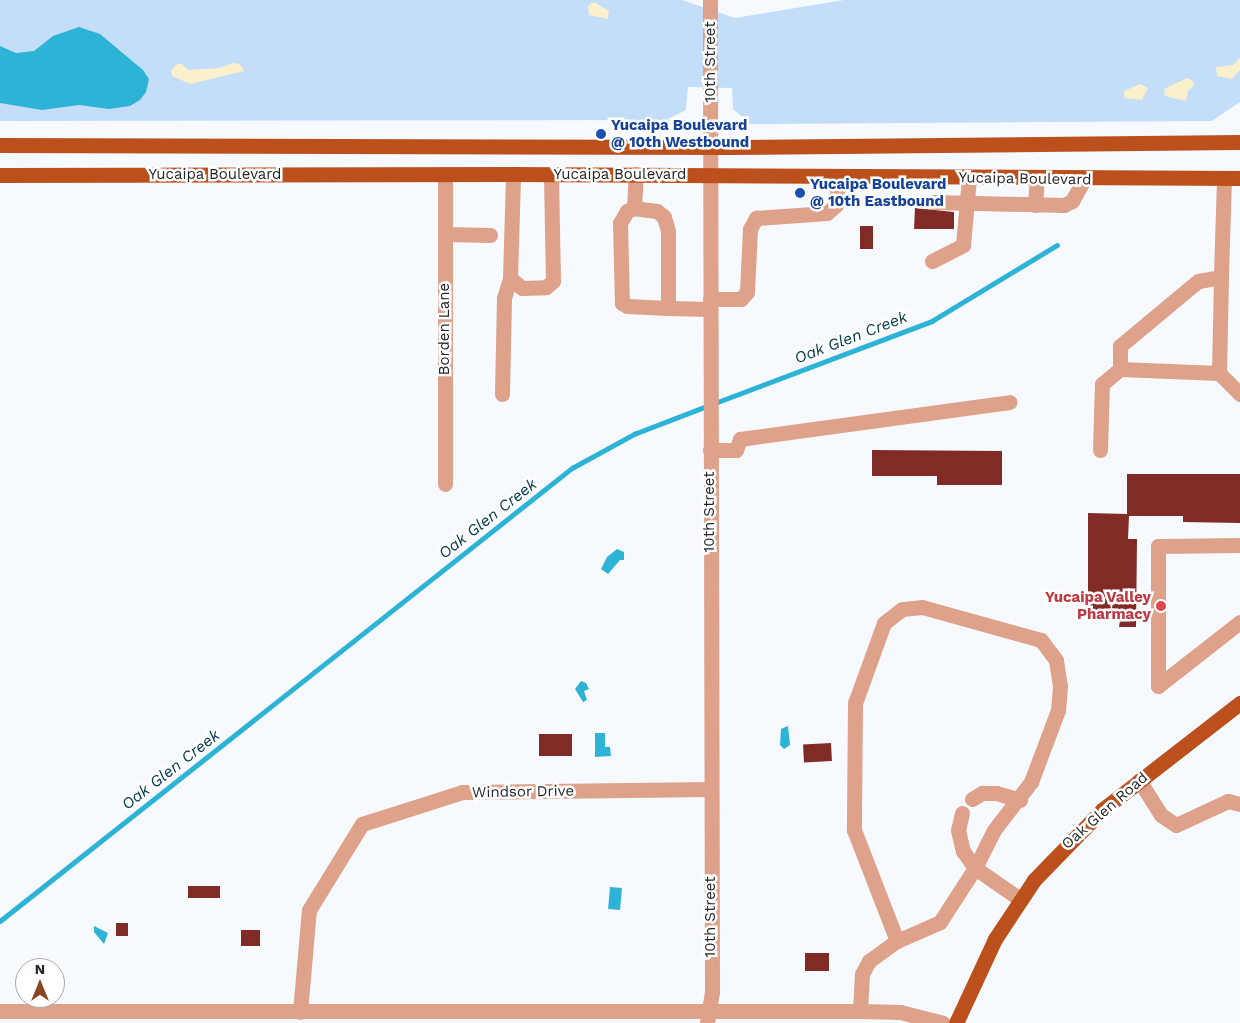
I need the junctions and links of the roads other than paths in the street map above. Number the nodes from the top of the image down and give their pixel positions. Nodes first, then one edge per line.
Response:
1 (710, 0) edge
2 (1240, 142) edge
3 (0, 145) edge
4 (711, 148) junction
5 (445, 174) junction
6 (513, 174) junction
7 (551, 174) junction
8 (636, 174) junction
9 (0, 175) edge
10 (711, 175) junction
11 (838, 177) junction
12 (969, 178) junction
13 (1240, 178) edge
14 (1038, 179) junction
15 (1224, 179) junction
16 (1084, 180) junction
17 (934, 202) dead end
18 (967, 203) junction
19 (1035, 205) junction
20 (634, 208) junction
21 (445, 234) junction
22 (490, 235) dead end
23 (932, 261) dead end
24 (510, 278) junction
25 (1221, 278) junction
26 (710, 304) junction
27 (668, 308) junction
28 (1120, 369) junction
29 (1218, 373) junction
30 (502, 394) dead end
31 (1240, 394) edge
32 (1009, 402) dead end
33 (710, 450) junction
34 (1100, 450) dead end
35 (445, 484) dead end
36 (1240, 545) edge
37 (1240, 622) edge
38 (1240, 703) edge
39 (1139, 780) junction
40 (711, 789) junction
41 (972, 800) dead end
42 (1020, 800) junction
43 (1240, 804) edge
44 (962, 813) dead end
45 (975, 868) junction
46 (1020, 899) junction
47 (897, 941) junction
48 (0, 1010) edge
49 (860, 1011) junction
50 (300, 1012) junction
51 (216, 1017) edge
52 (707, 1017) edge
53 (943, 1023) edge
54 (956, 1023) edge

1 - 4 street, 10th Street
2 - 4 main road, Yucaipa Boulevard
3 - 4 main road, Yucaipa Boulevard
4 - 10 street, 10th Street
5 - 6 main road, Yucaipa Boulevard
5 - 9 main road, Yucaipa Boulevard
5 - 21 street, Borden Lane
6 - 7 main road, Yucaipa Boulevard
6 - 24 street
7 - 8 main road, Yucaipa Boulevard
7 - 24 street
8 - 10 main road, Yucaipa Boulevard
8 - 20 street
10 - 11 main road, Yucaipa Boulevard
10 - 26 street, 10th Street
11 - 12 main road, Yucaipa Boulevard
11 - 26 street
12 - 14 main road, Yucaipa Boulevard
12 - 18 street
13 - 15 main road, Yucaipa Boulevard
14 - 16 main road, Yucaipa Boulevard
14 - 19 street
15 - 16 main road, Yucaipa Boulevard
15 - 25 street
16 - 19 street
17 - 18 street
18 - 19 street
18 - 23 street
20 - 27 street
20 - 27 street
21 - 22 street
21 - 35 street, Borden Lane
24 - 30 street
25 - 28 street
25 - 29 street
26 - 27 street
26 - 33 street, 10th Street
28 - 29 street
28 - 34 street
29 - 31 street
32 - 33 street
33 - 40 street, 10th Street
36 - 37 street
38 - 39 main road, Oak Glen Road
39 - 43 street
39 - 46 main road, Oak Glen Road
40 - 50 street, Windsor Drive
40 - 52 street, 10th Street
41 - 42 street
42 - 45 street
42 - 47 street
44 - 45 street
45 - 46 street
45 - 47 street
46 - 54 main road, Oak Glen Road
47 - 49 street
48 - 51 street
49 - 52 street
49 - 53 street
50 - 51 street
50 - 52 street

